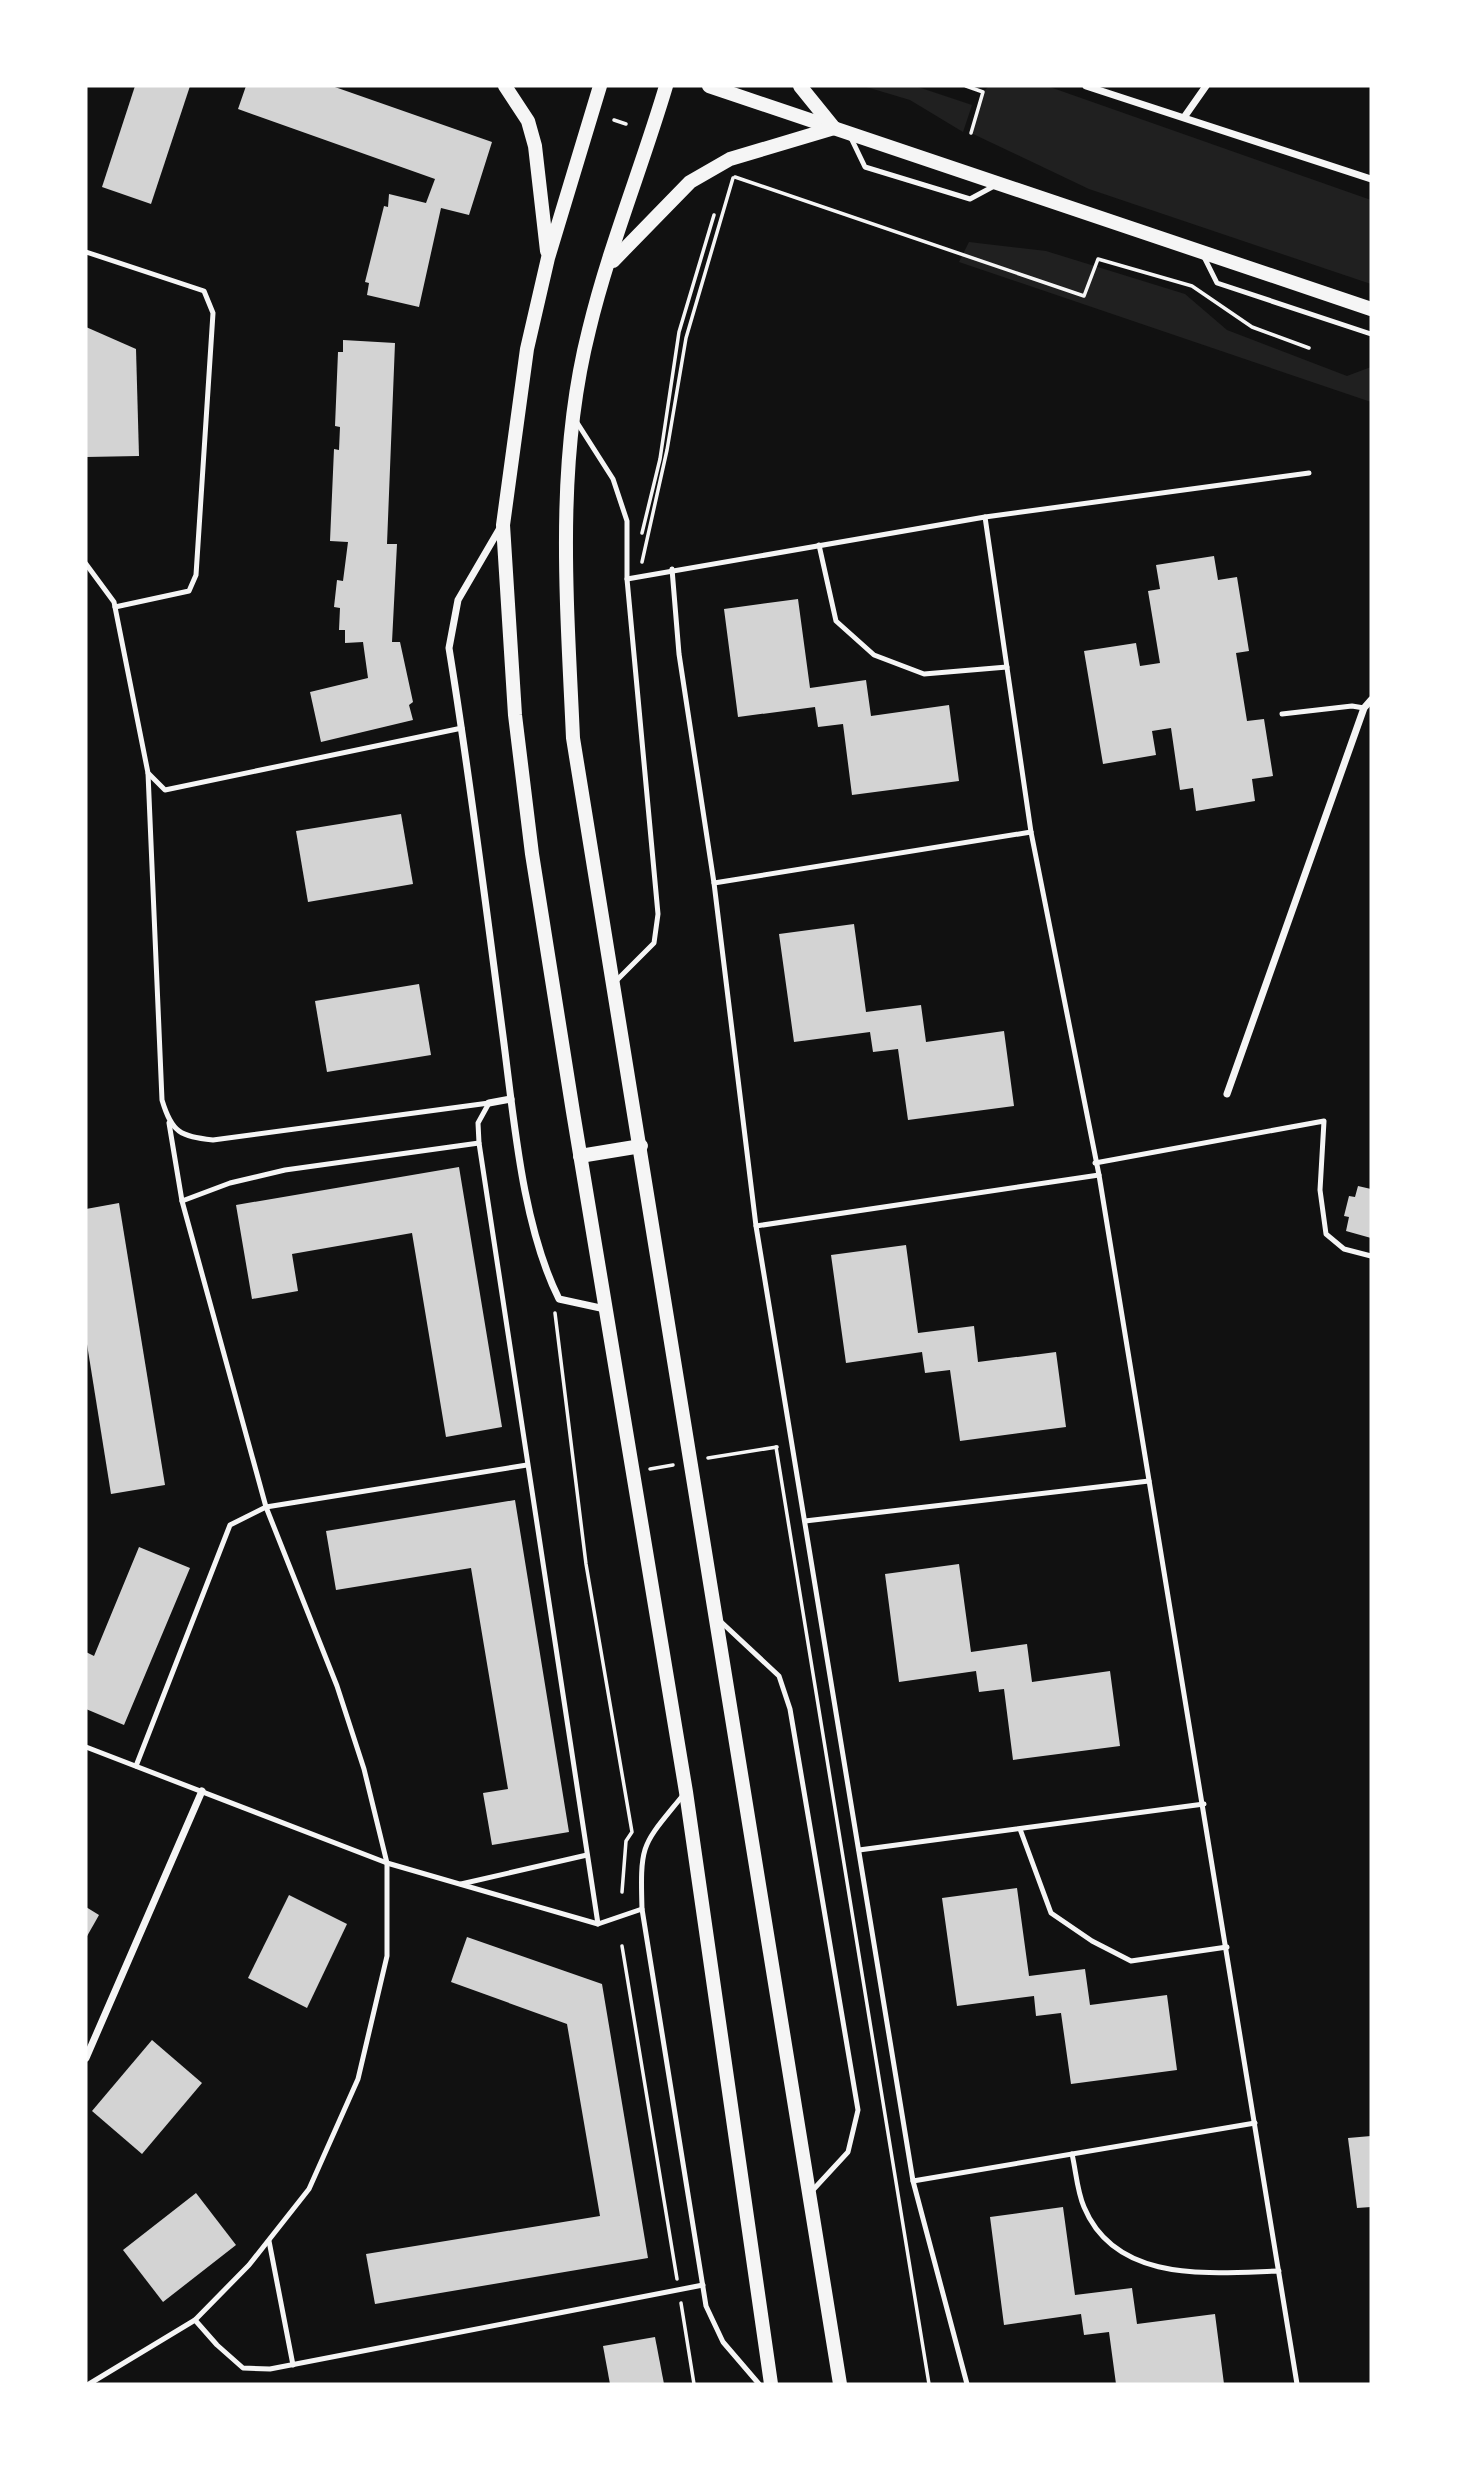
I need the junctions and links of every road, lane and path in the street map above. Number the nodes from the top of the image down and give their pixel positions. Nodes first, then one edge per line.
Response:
1 (505, 86) edge
2 (600, 86) edge
3 (666, 86) edge
4 (709, 86) edge
5 (800, 86) edge
6 (966, 86) edge
7 (1086, 86) edge
8 (1206, 86) edge
9 (1185, 116) junction
10 (614, 120) dead end
11 (626, 124) dead end
12 (834, 128) junction
13 (971, 133) dead end
14 (850, 135) junction
15 (734, 176) junction
16 (723, 178) dead end
17 (1371, 179) edge
18 (998, 184) junction
19 (714, 215) dead end
20 (86, 252) edge
21 (1201, 253) junction
22 (548, 258) junction
23 (609, 265) junction
24 (1371, 309) edge
25 (1371, 334) edge
26 (1308, 348) dead end
27 (573, 416) junction
28 (1309, 473) dead end
29 (985, 517) junction
30 (503, 525) junction
31 (640, 542) dead end
32 (818, 545) junction
33 (86, 564) edge
34 (672, 569) junction
35 (637, 577) junction
36 (627, 579) junction
37 (115, 607) junction
38 (1007, 667) junction
39 (1371, 700) edge
40 (1368, 709) edge
41 (1282, 714) dead end
42 (462, 728) junction
43 (148, 773) junction
44 (1031, 832) junction
45 (714, 883) junction
46 (615, 982) junction
47 (1227, 1094) dead end
48 (511, 1099) junction
49 (489, 1103) junction
50 (169, 1123) junction
51 (479, 1143) junction
52 (641, 1146) junction
53 (580, 1156) junction
54 (1096, 1163) junction
55 (1099, 1175) junction
56 (182, 1201) junction
57 (756, 1226) junction
58 (1371, 1256) edge
59 (551, 1282) junction
60 (605, 1309) junction
61 (792, 1445) junction
62 (776, 1447) junction
63 (692, 1461) junction
64 (527, 1465) junction
65 (632, 1472) junction
66 (1149, 1481) junction
67 (266, 1507) junction
68 (805, 1521) junction
69 (717, 1618) junction
70 (86, 1747) edge
71 (136, 1766) junction
72 (202, 1791) junction
73 (686, 1792) junction
74 (1204, 1804) junction
75 (1020, 1829) junction
76 (859, 1850) junction
77 (587, 1855) junction
78 (387, 1863) junction
79 (460, 1884) junction
80 (622, 1892) dead end
81 (642, 1909) junction
82 (598, 1924) junction
83 (622, 1946) dead end
84 (1227, 1947) junction
85 (86, 2058) edge
86 (1255, 2123) junction
87 (1072, 2154) junction
88 (914, 2181) junction
89 (810, 2194) junction
90 (269, 2240) junction
91 (1279, 2271) junction
92 (703, 2285) junction
93 (679, 2290) junction
94 (195, 2320) junction
95 (293, 2365) junction
96 (89, 2384) edge
97 (694, 2384) edge
98 (759, 2384) edge
99 (771, 2384) edge
100 (840, 2384) edge
101 (929, 2384) edge
102 (967, 2384) edge
103 (1297, 2384) edge

1 - 22 main road
2 - 22 main road
3 - 23 main road
4 - 12 main road
5 - 12 main road
6 - 13 path
7 - 9 street
8 - 9 street
9 - 17 street
10 - 11 path
12 - 14 main road
12 - 23 main road
14 - 18 main road
14 - 18 lane
15 - 16 path
15 - 26 path
15 - 35 path
18 - 21 main road
19 - 31 path
20 - 37 lane
21 - 24 main road
21 - 25 lane
22 - 30 main road
23 - 27 main road
27 - 36 lane
27 - 46 main road
28 - 29 lane
29 - 32 lane
29 - 38 lane
30 - 42 street
30 - 53 main road
32 - 34 lane
32 - 38 lane
33 - 37 lane
34 - 35 lane
34 - 45 lane
35 - 36 lane
36 - 46 lane
37 - 43 lane
38 - 44 lane
39 - 40 street
40 - 41 lane
40 - 47 street
42 - 43 lane
42 - 48 street
43 - 50 lane
44 - 45 lane
44 - 54 lane
45 - 57 lane
46 - 52 main road
48 - 49 street
48 - 59 street
49 - 50 lane
49 - 51 lane
50 - 56 lane
51 - 56 lane
51 - 64 lane
52 - 53 main road
52 - 63 main road
53 - 60 main road
54 - 55 lane
54 - 58 lane
55 - 57 lane
55 - 66 lane
56 - 67 lane
57 - 61 lane
59 - 60 street
59 - 80 path
60 - 65 main road
61 - 62 path
61 - 68 lane
62 - 63 path
62 - 101 path
63 - 65 path
63 - 69 main road
64 - 67 lane
64 - 77 lane
65 - 73 main road
66 - 68 lane
66 - 74 lane
67 - 71 lane
67 - 78 lane
68 - 76 lane
69 - 89 main road
69 - 89 lane
70 - 71 lane
71 - 72 lane
72 - 78 lane
72 - 85 street
73 - 81 lane
73 - 99 main road
74 - 75 lane
74 - 84 lane
75 - 76 lane
75 - 84 lane
76 - 88 lane
77 - 79 lane
77 - 82 lane
78 - 79 lane
78 - 90 lane
79 - 82 lane
81 - 82 lane
81 - 92 lane
83 - 93 path
84 - 86 lane
86 - 87 lane
86 - 91 lane
87 - 88 lane
87 - 91 lane
88 - 102 lane
89 - 100 main road
90 - 94 lane
90 - 95 lane
91 - 103 lane
92 - 93 lane
92 - 98 lane
93 - 95 lane
93 - 97 path
94 - 95 lane
94 - 96 lane

